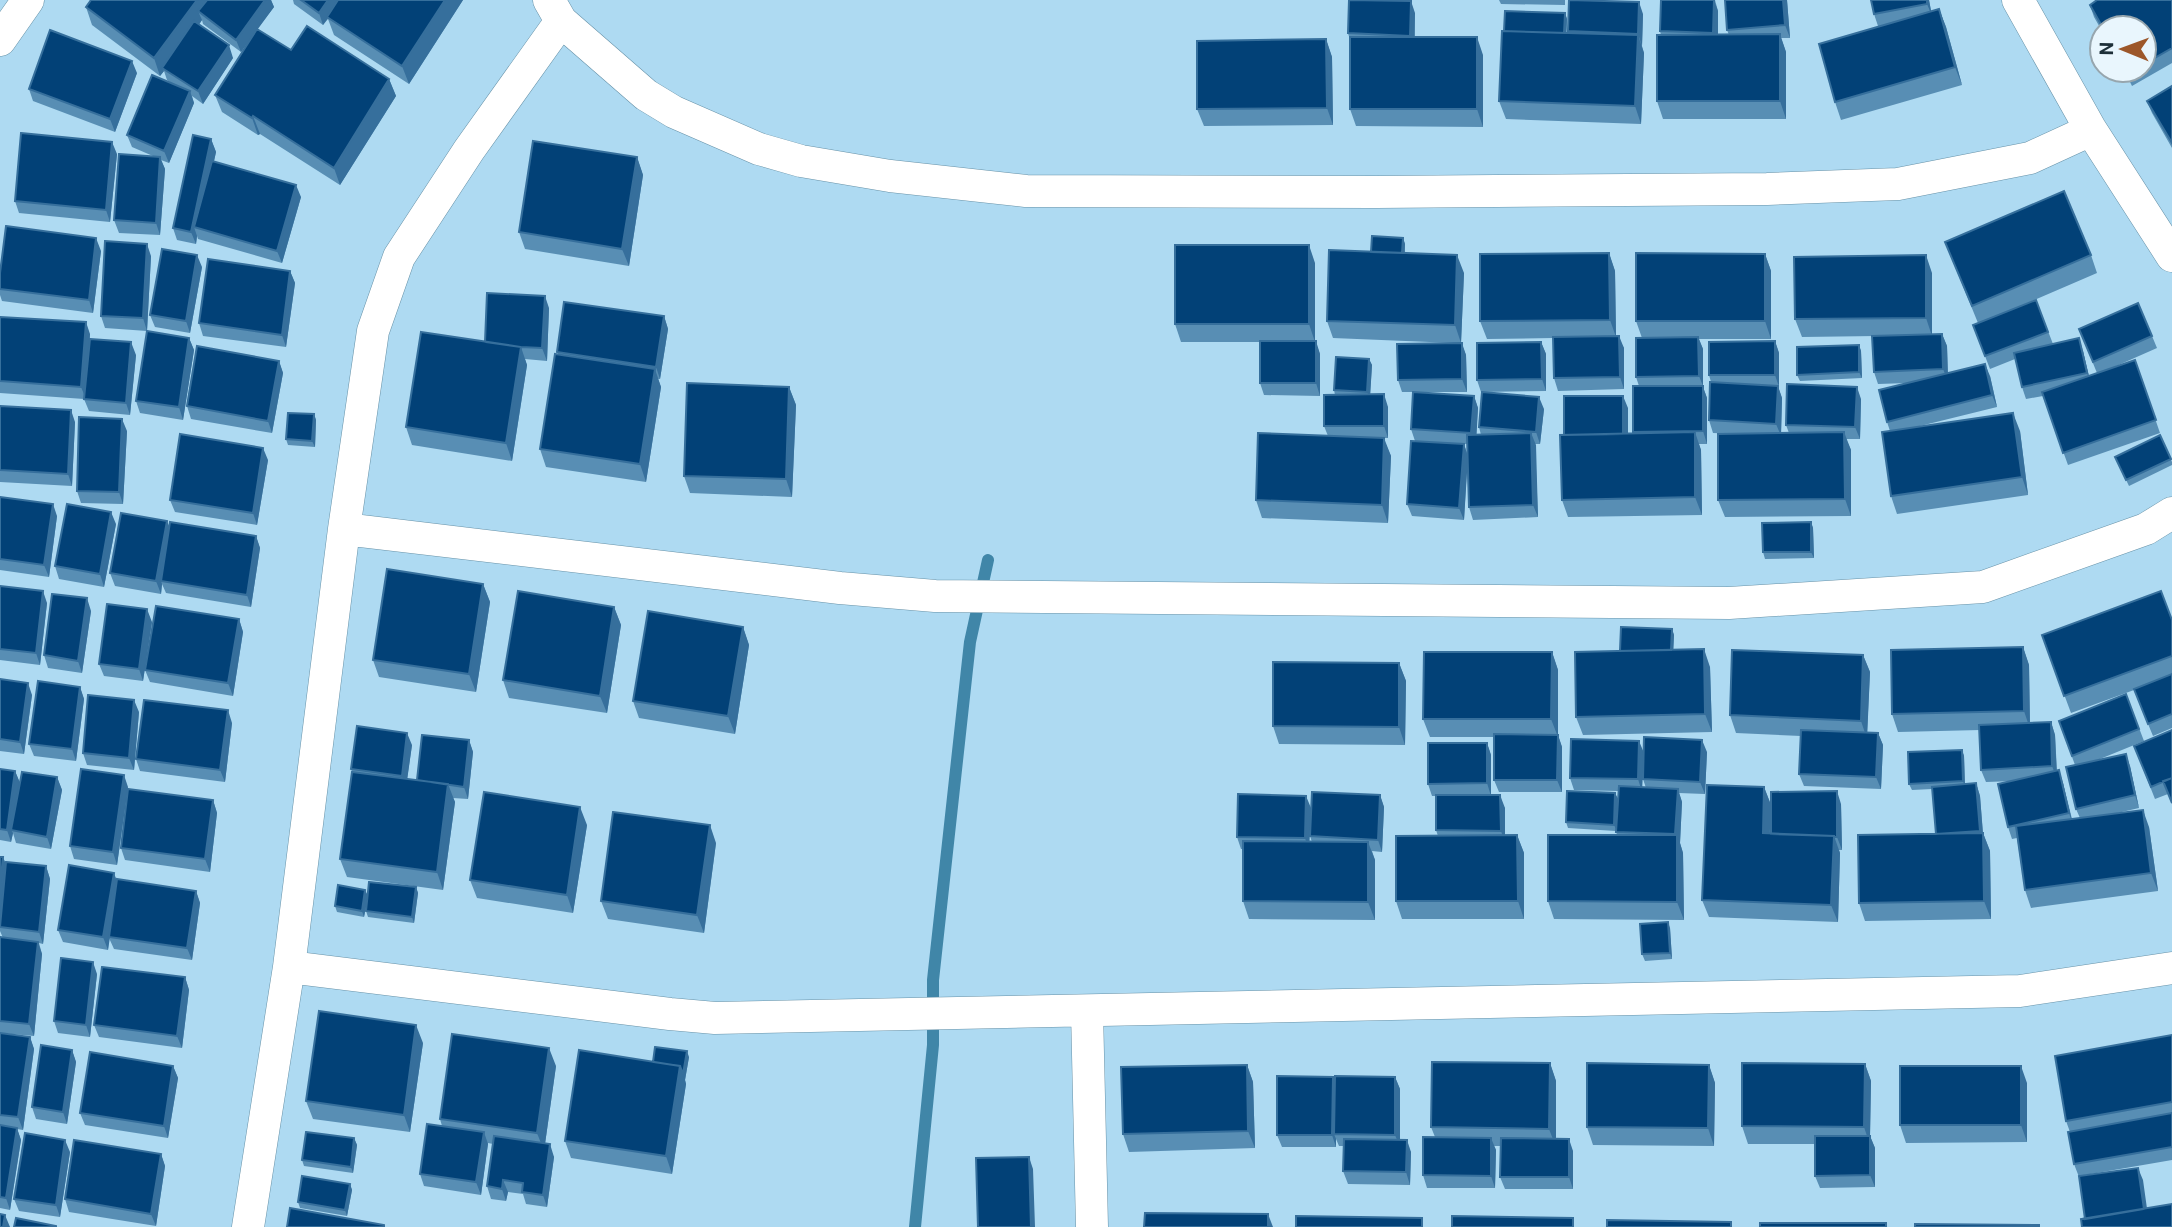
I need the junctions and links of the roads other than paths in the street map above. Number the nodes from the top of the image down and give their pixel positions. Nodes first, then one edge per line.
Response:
1 (28, 0) edge
2 (2018, 0) edge
3 (555, 11) edge
4 (0, 40) edge
5 (2091, 130) junction
6 (2172, 256) edge
7 (2172, 513) edge
8 (344, 529) junction
9 (289, 967) junction
10 (2172, 968) edge
11 (1087, 1011) junction
12 (248, 1227) edge
13 (1092, 1227) edge

1 - 4 street
2 - 5 street
3 - 5 street
3 - 8 street
5 - 6 street
7 - 8 street
8 - 9 street
9 - 11 street
9 - 12 street
10 - 11 street
11 - 13 street

